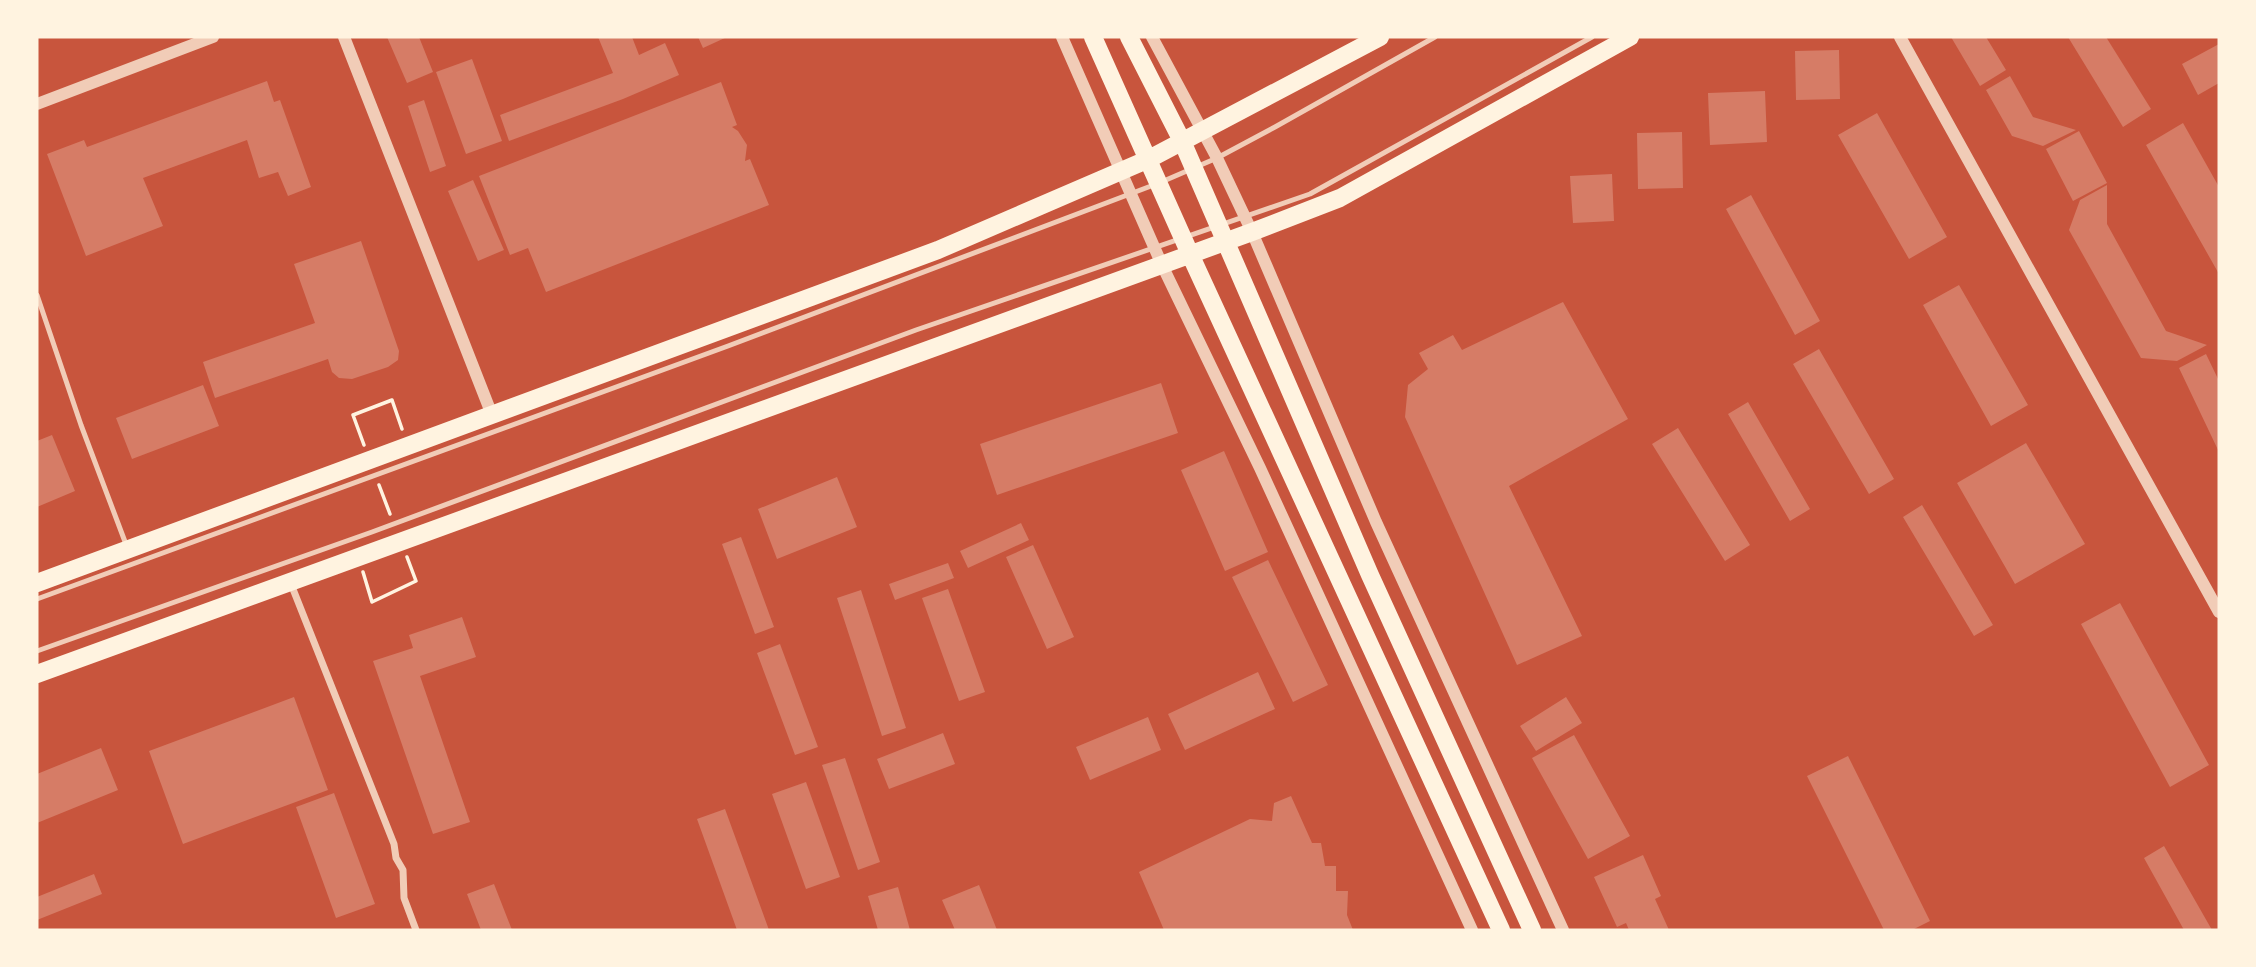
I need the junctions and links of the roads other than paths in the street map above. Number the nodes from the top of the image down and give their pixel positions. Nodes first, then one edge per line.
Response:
1 (213, 37) edge
2 (344, 37) edge
3 (1062, 37) edge
4 (1093, 37) edge
5 (1129, 37) edge
6 (1152, 37) edge
7 (1380, 37) edge
8 (1435, 37) edge
9 (1592, 37) edge
10 (1630, 37) edge
11 (1900, 37) edge
12 (37, 104) edge
13 (1202, 130) junction
14 (1182, 141) junction
15 (1217, 158) junction
16 (1149, 159) junction
17 (1193, 166) junction
18 (1119, 172) junction
19 (1159, 183) junction
20 (1130, 194) junction
21 (1248, 224) junction
22 (1219, 225) junction
23 (1184, 236) junction
24 (1226, 242) junction
25 (1154, 247) junction
26 (1190, 254) junction
27 (1162, 265) junction
28 (37, 295) edge
29 (492, 415) junction
30 (128, 550) junction
31 (290, 582) junction
32 (37, 583) edge
33 (37, 599) edge
34 (2219, 612) edge
35 (37, 651) edge
36 (37, 674) edge
37 (416, 930) edge
38 (1472, 930) edge
39 (1501, 930) edge
40 (1532, 930) edge
41 (1563, 930) edge

1 - 12 street
2 - 29 street
3 - 18 street
4 - 16 main road
5 - 14 main road
6 - 13 street
7 - 13 main road
8 - 15 lane
9 - 21 lane
10 - 21 main road
11 - 34 street
13 - 14 main road
13 - 15 street
14 - 16 main road
14 - 17 main road
15 - 17 lane
15 - 21 street
16 - 18 main road
16 - 19 main road
17 - 19 lane
17 - 22 main road
18 - 20 street
18 - 29 main road
19 - 20 lane
19 - 23 main road
20 - 25 street
20 - 33 lane
21 - 22 lane
21 - 24 main road
21 - 41 street
22 - 23 lane
22 - 24 main road
23 - 25 lane
23 - 26 main road
24 - 26 main road
24 - 40 main road
25 - 27 street
25 - 35 lane
26 - 27 main road
26 - 39 main road
27 - 31 main road
27 - 38 street
28 - 30 lane
29 - 30 main road
30 - 32 main road
31 - 36 main road
31 - 37 street

